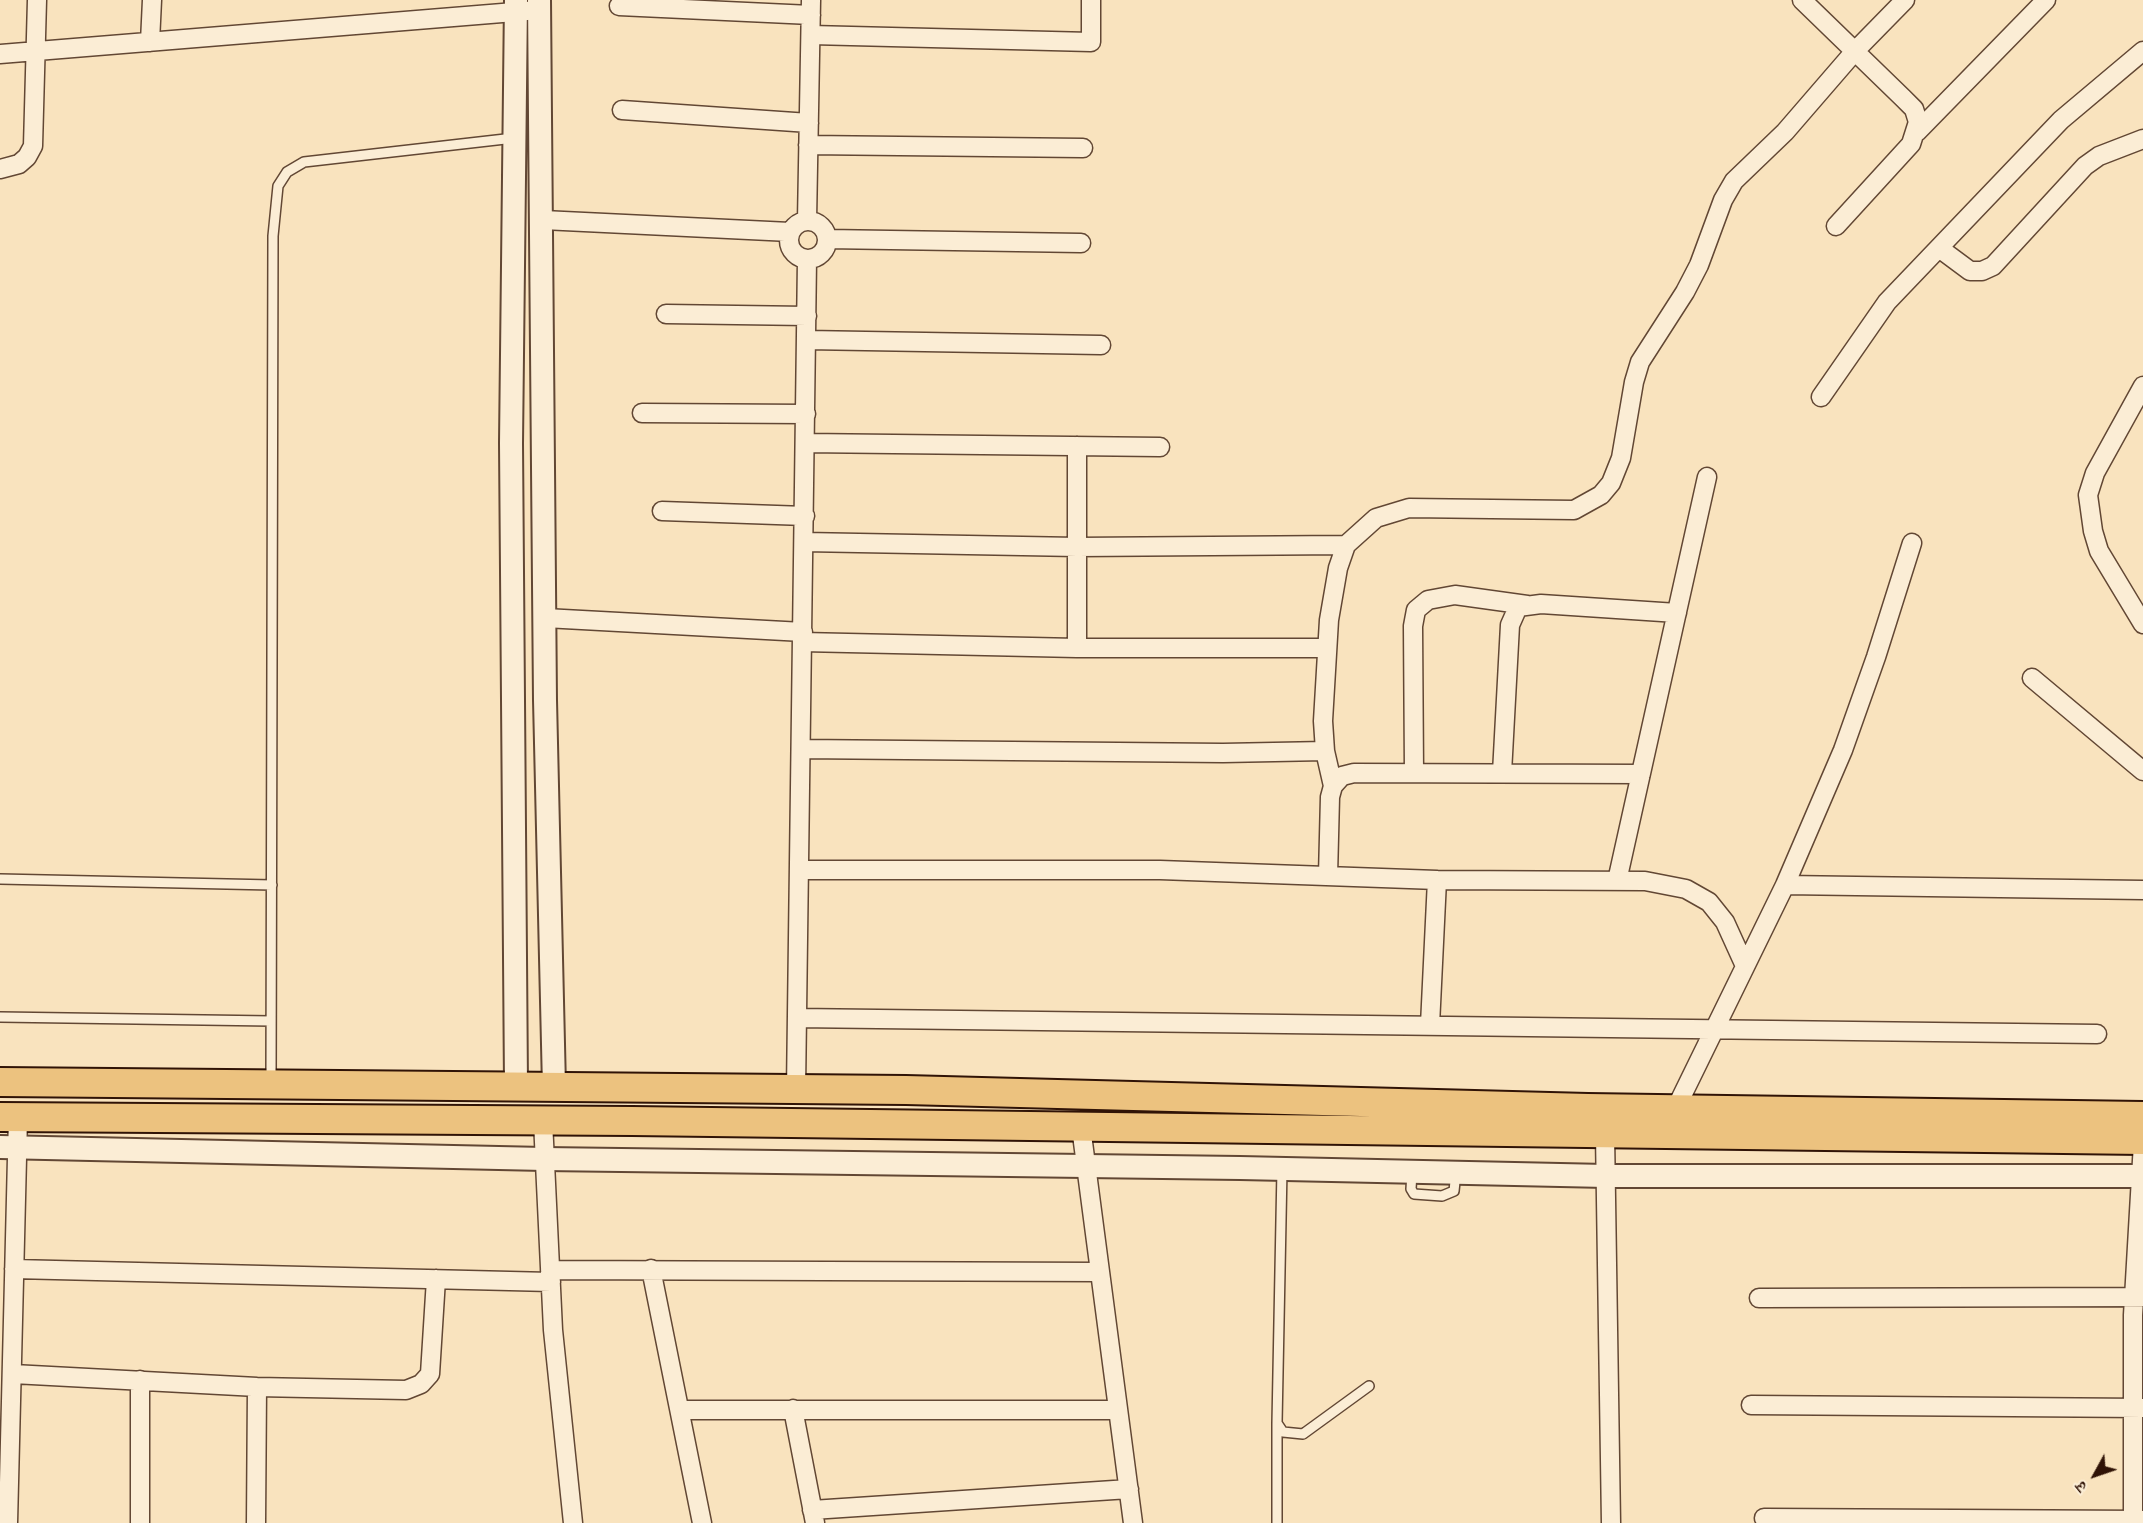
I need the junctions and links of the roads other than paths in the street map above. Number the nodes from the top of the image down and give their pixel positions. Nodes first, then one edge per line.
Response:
1 (37, 0) edge
2 (152, 0) edge
3 (1091, 0) edge
4 (1802, 0) edge
5 (1905, 0) edge
6 (2046, 0) edge
7 (539, 5) edge
8 (516, 6) edge
9 (619, 6) dead end
10 (811, 7) edge
11 (811, 35) junction
12 (150, 42) junction
13 (37, 50) junction
14 (1855, 51) junction
15 (2143, 51) edge
16 (0, 54) edge
17 (622, 110) dead end
18 (809, 123) junction
19 (1917, 132) junction
20 (514, 138) junction
21 (2143, 139) edge
22 (808, 145) junction
23 (1083, 148) dead end
24 (0, 169) edge
25 (543, 220) junction
26 (807, 221) junction
27 (1836, 226) dead end
28 (790, 232) junction
29 (827, 239) junction
30 (1081, 243) dead end
31 (1939, 248) junction
32 (807, 259) junction
33 (666, 314) dead end
34 (807, 316) junction
35 (807, 340) junction
36 (1101, 345) dead end
37 (2142, 390) edge
38 (1821, 397) dead end
39 (642, 413) dead end
40 (806, 414) junction
41 (805, 443) junction
42 (1077, 446) junction
43 (1160, 447) dead end
44 (1707, 477) dead end
45 (662, 512) dead end
46 (805, 516) junction
47 (804, 542) junction
48 (1912, 543) dead end
49 (1346, 544) junction
50 (1077, 547) junction
51 (1527, 605) junction
52 (1677, 613) junction
53 (545, 618) junction
54 (2143, 624) edge
55 (802, 637) junction
56 (1077, 648) junction
57 (1327, 648) junction
58 (2032, 678) dead end
59 (801, 749) junction
60 (1325, 751) junction
61 (2143, 771) edge
62 (1414, 773) junction
63 (1502, 774) junction
64 (1641, 774) junction
65 (1333, 786) junction
66 (799, 870) junction
67 (1328, 876) junction
68 (0, 879) edge
69 (1437, 880) junction
70 (1617, 881) junction
71 (272, 885) junction
72 (1785, 885) junction
73 (2143, 890) edge
74 (1745, 966) junction
75 (0, 1017) edge
76 (797, 1018) junction
77 (271, 1022) junction
78 (1430, 1025) junction
79 (1714, 1028) junction
80 (2097, 1034) dead end
81 (0, 1082) edge
82 (271, 1084) junction
83 (534, 1086) junction
84 (796, 1089) junction
85 (1675, 1110) junction
86 (2143, 1116) edge
87 (9, 1117) edge
88 (537, 1121) junction
89 (1081, 1127) junction
90 (1605, 1134) junction
91 (2143, 1142) edge
92 (9, 1147) edge
93 (544, 1160) junction
94 (1086, 1166) junction
95 (1281, 1169) junction
96 (1606, 1176) junction
97 (2142, 1176) edge
98 (651, 1269) junction
99 (1100, 1272) junction
100 (9, 1276) edge
101 (550, 1276) junction
102 (436, 1279) junction
103 (2139, 1297) edge
104 (1759, 1298) dead end
105 (13, 1374) junction
106 (140, 1380) junction
107 (1369, 1386) dead end
108 (257, 1387) junction
109 (1751, 1405) dead end
110 (2138, 1408) edge
111 (793, 1409) junction
112 (680, 1410) junction
113 (1118, 1410) junction
114 (1277, 1423) junction
115 (1128, 1489) junction
116 (5, 1513) edge
117 (814, 1516) edge
118 (1764, 1518) dead end
119 (2136, 1521) edge
120 (140, 1523) edge
121 (256, 1523) edge
122 (573, 1523) edge
123 (702, 1523) edge
124 (1133, 1523) edge
125 (1277, 1523) edge
126 (1611, 1523) edge

1 - 13 street
2 - 12 street
3 - 11 street
4 - 14 street
5 - 14 street
6 - 19 street
7 - 8 street
7 - 25 street
8 - 12 street
8 - 20 street
9 - 10 street
10 - 11 street
11 - 18 street
12 - 13 street
13 - 16 street
13 - 24 street
14 - 19 street
14 - 49 street
15 - 31 street
17 - 18 street
18 - 22 street
19 - 27 street
20 - 71 lane
20 - 83 street
21 - 31 street
22 - 23 street
22 - 26 street
25 - 28 street
25 - 53 street
26 - 28 street
26 - 29 street
28 - 32 street
29 - 30 street
29 - 32 street
31 - 38 street
32 - 34 street
33 - 34 street
34 - 35 street
35 - 36 street
35 - 40 street
37 - 54 street
39 - 40 street
40 - 41 street
41 - 42 street
41 - 46 street
42 - 43 street
42 - 50 street
44 - 52 street
45 - 46 street
46 - 47 street
47 - 50 street
47 - 55 street
48 - 72 street
49 - 50 street
49 - 57 street
50 - 56 street
51 - 52 street
51 - 62 street
51 - 63 street
52 - 64 street
53 - 55 street
53 - 83 street
55 - 56 street
55 - 59 street
56 - 57 street
57 - 60 street
58 - 61 street
59 - 60 street
59 - 66 street
60 - 65 street
62 - 63 street
62 - 65 street
63 - 64 street
64 - 70 street
65 - 67 street
66 - 67 street
66 - 76 street
67 - 69 street
68 - 71 lane
69 - 70 street
69 - 78 street
70 - 74 street
71 - 77 lane
72 - 73 street
72 - 74 street
74 - 79 street
75 - 77 lane
76 - 78 street
76 - 84 street
77 - 82 lane
78 - 79 street
79 - 80 street
79 - 85 street
81 - 82 main road
82 - 83 main road
83 - 84 main road
83 - 88 main road
84 - 85 main road
85 - 86 main road
87 - 88 main road
87 - 92 street
88 - 89 main road
88 - 93 street
89 - 90 main road
89 - 94 street
90 - 91 main road
90 - 96 street
91 - 97 street
92 - 93 street
92 - 100 street
93 - 94 street
93 - 101 street
94 - 95 street
94 - 99 street
95 - 96 street
95 - 114 lane
96 - 97 street
96 - 126 street
97 - 103 street
98 - 99 street
98 - 101 street
98 - 112 street
99 - 113 street
100 - 102 street
100 - 105 street
101 - 102 street
101 - 122 street
102 - 108 street
103 - 104 street
103 - 110 street
105 - 106 street
105 - 116 street
106 - 108 street
106 - 120 street
107 - 114 lane
108 - 121 street
109 - 110 street
110 - 119 street
111 - 112 street
111 - 113 street
111 - 117 street
112 - 123 street
113 - 115 street
114 - 125 lane
115 - 117 street
115 - 124 street
118 - 119 street

